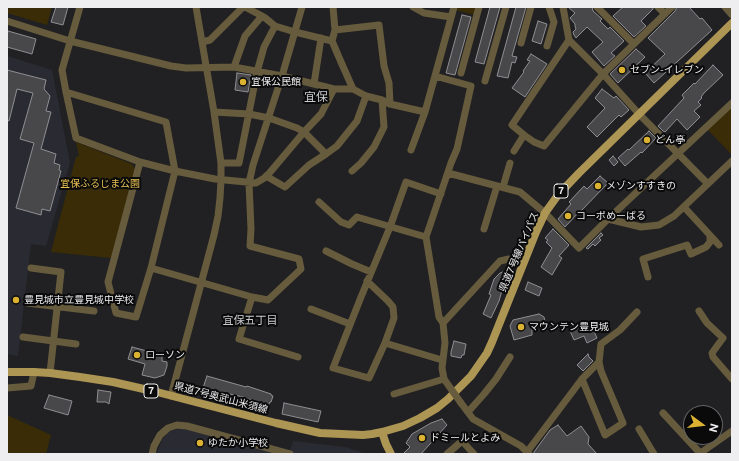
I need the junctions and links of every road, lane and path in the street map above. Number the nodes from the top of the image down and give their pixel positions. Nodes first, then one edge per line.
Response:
1 (80, 7) edge
2 (196, 7) edge
3 (244, 7) edge
4 (302, 7) edge
5 (333, 7) edge
6 (413, 7) edge
7 (454, 7) edge
8 (479, 7) edge
9 (506, 7) edge
10 (531, 7) edge
11 (549, 7) edge
12 (563, 7) edge
13 (597, 7) edge
14 (658, 7) edge
15 (672, 7) edge
16 (725, 7) edge
17 (665, 14) junction
18 (732, 15) edge
19 (262, 16) junction
20 (451, 17) junction
21 (7, 21) edge
22 (732, 23) edge
23 (275, 26) junction
24 (335, 30) junction
25 (295, 32) junction
26 (321, 38) junction
27 (70, 40) junction
28 (332, 40) junction
29 (569, 40) junction
30 (202, 42) junction
31 (521, 43) dead end
32 (634, 44) junction
33 (547, 46) dead end
34 (234, 67) junction
35 (207, 68) junction
36 (257, 72) junction
37 (461, 73) dead end
38 (604, 74) junction
39 (282, 76) junction
40 (435, 76) junction
41 (485, 81) dead end
42 (314, 84) junction
43 (334, 89) junction
44 (353, 89) junction
45 (66, 92) junction
46 (366, 96) junction
47 (382, 100) junction
48 (732, 103) edge
49 (390, 104) junction
50 (214, 112) junction
51 (425, 112) junction
52 (249, 114) junction
53 (639, 114) junction
54 (268, 118) junction
55 (304, 132) junction
56 (524, 135) junction
57 (411, 150) dead end
58 (514, 151) dead end
59 (326, 154) junction
60 (678, 154) junction
61 (732, 161) edge
62 (140, 162) junction
63 (510, 163) dead end
64 (221, 164) junction
65 (175, 171) junction
66 (352, 171) dead end
67 (448, 173) junction
68 (266, 176) junction
69 (221, 180) junction
70 (249, 183) junction
71 (708, 184) junction
72 (500, 186) junction
73 (441, 194) junction
74 (319, 202) dead end
75 (684, 208) junction
76 (545, 213) junction
77 (608, 219) junction
78 (390, 227) junction
79 (484, 228) dead end
80 (710, 236) junction
81 (426, 237) junction
82 (719, 245) dead end
83 (326, 250) dead end
84 (523, 263) junction
85 (31, 268) dead end
86 (150, 268) junction
87 (371, 272) junction
88 (648, 277) dead end
89 (367, 281) junction
90 (201, 282) junction
91 (252, 297) junction
92 (27, 303) dead end
93 (58, 307) junction
94 (311, 308) dead end
95 (94, 311) dead end
96 (699, 311) dead end
97 (637, 312) dead end
98 (443, 323) junction
99 (350, 324) junction
100 (23, 337) dead end
101 (54, 341) junction
102 (385, 343) junction
103 (76, 344) dead end
104 (510, 357) dead end
105 (298, 358) dead end
106 (442, 360) junction
107 (599, 362) junction
108 (7, 372) edge
109 (34, 372) junction
110 (50, 373) junction
111 (444, 379) junction
112 (582, 379) junction
113 (732, 380) edge
114 (7, 388) edge
115 (394, 394) dead end
116 (171, 396) junction
117 (468, 412) junction
118 (663, 413) dead end
119 (639, 429) dead end
120 (732, 431) edge
121 (382, 432) junction
122 (528, 453) edge
123 (152, 454) edge
124 (290, 454) edge
125 (391, 454) edge
126 (448, 454) edge
127 (474, 454) edge
128 (654, 454) edge
129 (700, 454) edge

1 - 27 street
2 - 30 street
3 - 19 street
3 - 30 street
4 - 25 street
5 - 24 street
6 - 20 street
7 - 20 street
8 - 37 street
9 - 41 street
10 - 31 street
11 - 33 street
12 - 29 street
13 - 32 street
14 - 17 street
15 - 17 street
16 - 18 street
17 - 32 street
19 - 23 street
19 - 34 street
20 - 40 street
21 - 27 street
22 - 53 main road, 県道7号線バイパス / 7
23 - 25 street
23 - 36 street
24 - 28 street
24 - 49 street
25 - 26 street
25 - 39 street
26 - 28 street
26 - 42 street
27 - 35 street
27 - 45 street
28 - 44 street
29 - 38 street
29 - 56 street
30 - 35 street
32 - 38 street
34 - 35 street
34 - 36 street
35 - 50 street
36 - 39 street
36 - 52 street
38 - 53 street
38 - 56 street
39 - 42 street
39 - 54 street
40 - 51 street
40 - 67 street
42 - 43 street
43 - 44 street
43 - 55 street
44 - 46 street
45 - 62 street
45 - 65 street
46 - 47 street
46 - 59 street
47 - 49 street
47 - 66 street
48 - 60 street
49 - 51 street
50 - 52 street
50 - 64 street
51 - 57 street
52 - 54 street
52 - 64 street
53 - 60 street
53 - 76 main road, 県道7号線バイパス / 7
54 - 55 street
54 - 70 street
55 - 59 street
55 - 68 street
56 - 58 street
59 - 68 street
60 - 71 street
60 - 77 street
61 - 71 street
62 - 65 street
62 - 86 street
63 - 72 street
64 - 69 street
65 - 69 street
65 - 86 street
67 - 72 street
67 - 73 street
68 - 70 street
69 - 70 street
69 - 90 street
70 - 91 street
71 - 75 street
72 - 76 street
72 - 79 street
73 - 78 street
73 - 81 street
74 - 78 street
75 - 77 street
75 - 80 street
76 - 77 street
76 - 84 main road, 県道7号線バイパス / 7
78 - 81 street
78 - 87 street
80 - 82 street
80 - 88 street
81 - 98 street
83 - 87 street
84 - 98 street
84 - 121 main road, 県道7号線バイパス / 7
85 - 93 street
86 - 90 street
87 - 89 street
89 - 99 street
89 - 102 street
90 - 91 street
90 - 116 street
91 - 105 street
92 - 93 street
93 - 95 street
93 - 101 street
94 - 99 street
96 - 113 street
97 - 107 street
98 - 106 street
99 - 102 street
100 - 101 street
101 - 103 street
101 - 110 street
102 - 106 street
104 - 117 street
106 - 111 street
107 - 112 street
107 - 112 street
108 - 109 main road, 県道7号奥武山米須線 / 7
109 - 110 main road, 県道7号奥武山米須線 / 7
109 - 114 street
110 - 116 main road, 県道7号奥武山米須線 / 7
111 - 115 street
111 - 117 street, bridge
112 - 122 street
116 - 121 main road, 県道7号奥武山米須線 / 7
117 - 122 street
118 - 129 street
119 - 128 street
120 - 129 street
121 - 125 main road
123 - 124 street
126 - 127 street

